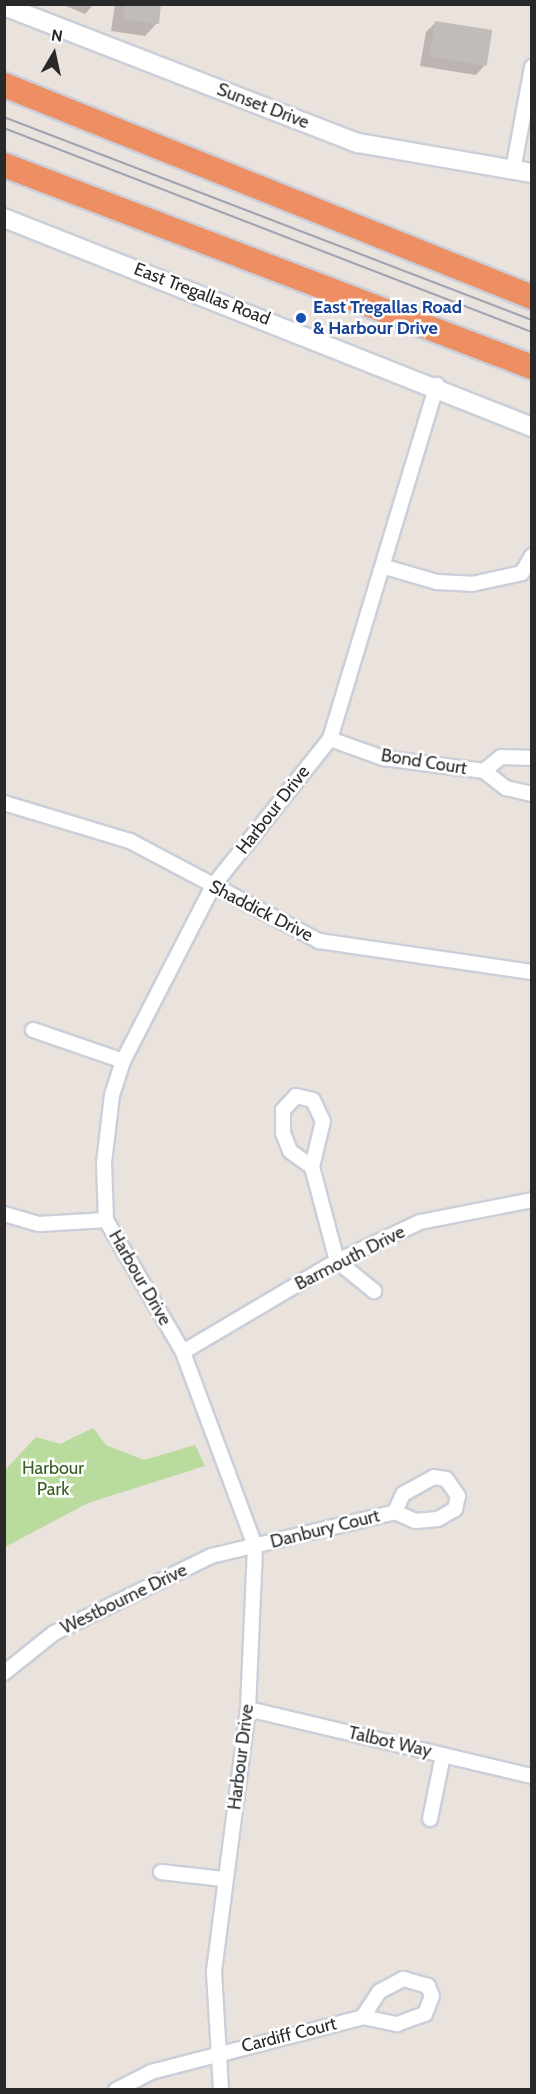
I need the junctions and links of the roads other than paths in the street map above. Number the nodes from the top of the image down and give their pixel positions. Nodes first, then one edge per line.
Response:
1 (4, 6) edge
2 (531, 67) edge
3 (4, 85) edge
4 (4, 165) edge
5 (513, 170) junction
6 (531, 173) edge
7 (4, 218) edge
8 (531, 297) edge
9 (531, 367) edge
10 (437, 386) junction
11 (531, 427) edge
12 (531, 556) edge
13 (385, 567) junction
14 (527, 577) edge
15 (330, 739) junction
16 (531, 758) edge
17 (484, 771) junction
18 (531, 794) edge
19 (4, 803) edge
20 (213, 886) junction
21 (531, 972) edge
22 (33, 1030) dead end
23 (123, 1060) junction
24 (312, 1167) junction
25 (531, 1200) edge
26 (4, 1214) edge
27 (106, 1220) junction
28 (337, 1261) junction
29 (374, 1291) dead end
30 (183, 1352) junction
31 (395, 1512) dead end
32 (255, 1546) junction
33 (4, 1673) edge
34 (248, 1710) junction
35 (443, 1755) junction
36 (531, 1776) edge
37 (430, 1819) dead end
38 (161, 1872) dead end
39 (224, 1879) junction
40 (363, 2017) junction
41 (216, 2054) junction
42 (116, 2090) edge
43 (221, 2090) edge

1 - 5 street, Sunset Drive
2 - 5 street
3 - 8 highway
4 - 9 highway
5 - 6 street, Sunset Drive
7 - 10 street, East Tregallas Road
10 - 11 street, East Tregallas Road
10 - 13 street, Harbour Drive
12 - 14 street
13 - 14 street
13 - 15 street, Harbour Drive
15 - 17 street, Bond Court
15 - 20 street, Harbour Drive
16 - 17 street, Bond Court
17 - 18 street, Bond Court
19 - 20 street, Shaddick Drive
20 - 21 street, Shaddick Drive
20 - 23 street, Harbour Drive
22 - 23 street
23 - 27 street, Harbour Drive
24 - 24 street
24 - 28 street
25 - 28 street, Barmouth Drive
26 - 27 street
27 - 30 street, Harbour Drive
28 - 29 street
28 - 30 street, Barmouth Drive
30 - 32 street, Harbour Drive
31 - 32 street, Danbury Court
32 - 33 street, Westbourne Drive
32 - 34 street, Harbour Drive
34 - 35 street, Talbot Way
34 - 39 street, Harbour Drive
35 - 36 street, Talbot Way
35 - 37 street
38 - 39 street
39 - 41 street, Harbour Drive
40 - 40 street, Cardiff Court
40 - 41 street, Cardiff Court
41 - 42 street, Cardiff Court
41 - 43 street, Harbour Drive

